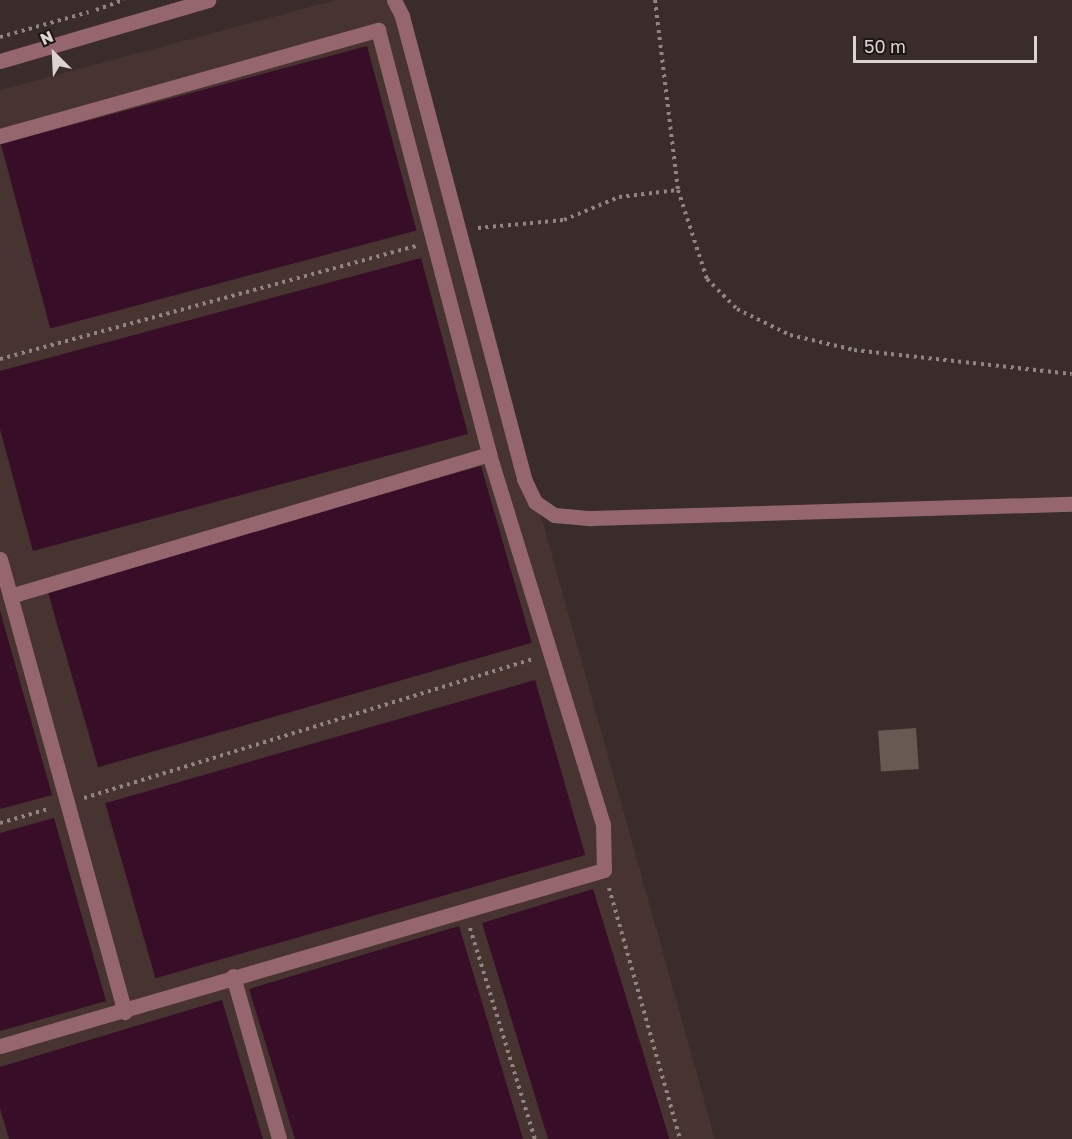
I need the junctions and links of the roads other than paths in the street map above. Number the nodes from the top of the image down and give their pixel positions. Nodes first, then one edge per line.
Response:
1 (208, 0) edge
2 (393, 0) edge
3 (0, 61) edge
4 (0, 136) edge
5 (489, 454) junction
6 (1072, 504) edge
7 (0, 559) edge
8 (10, 596) junction
9 (233, 976) junction
10 (125, 1012) junction
11 (0, 1046) edge
12 (279, 1139) edge

1 - 3 street
2 - 6 street
4 - 5 street
5 - 8 street
5 - 9 street
7 - 8 street
8 - 10 street
9 - 10 street
9 - 12 street
10 - 11 street

